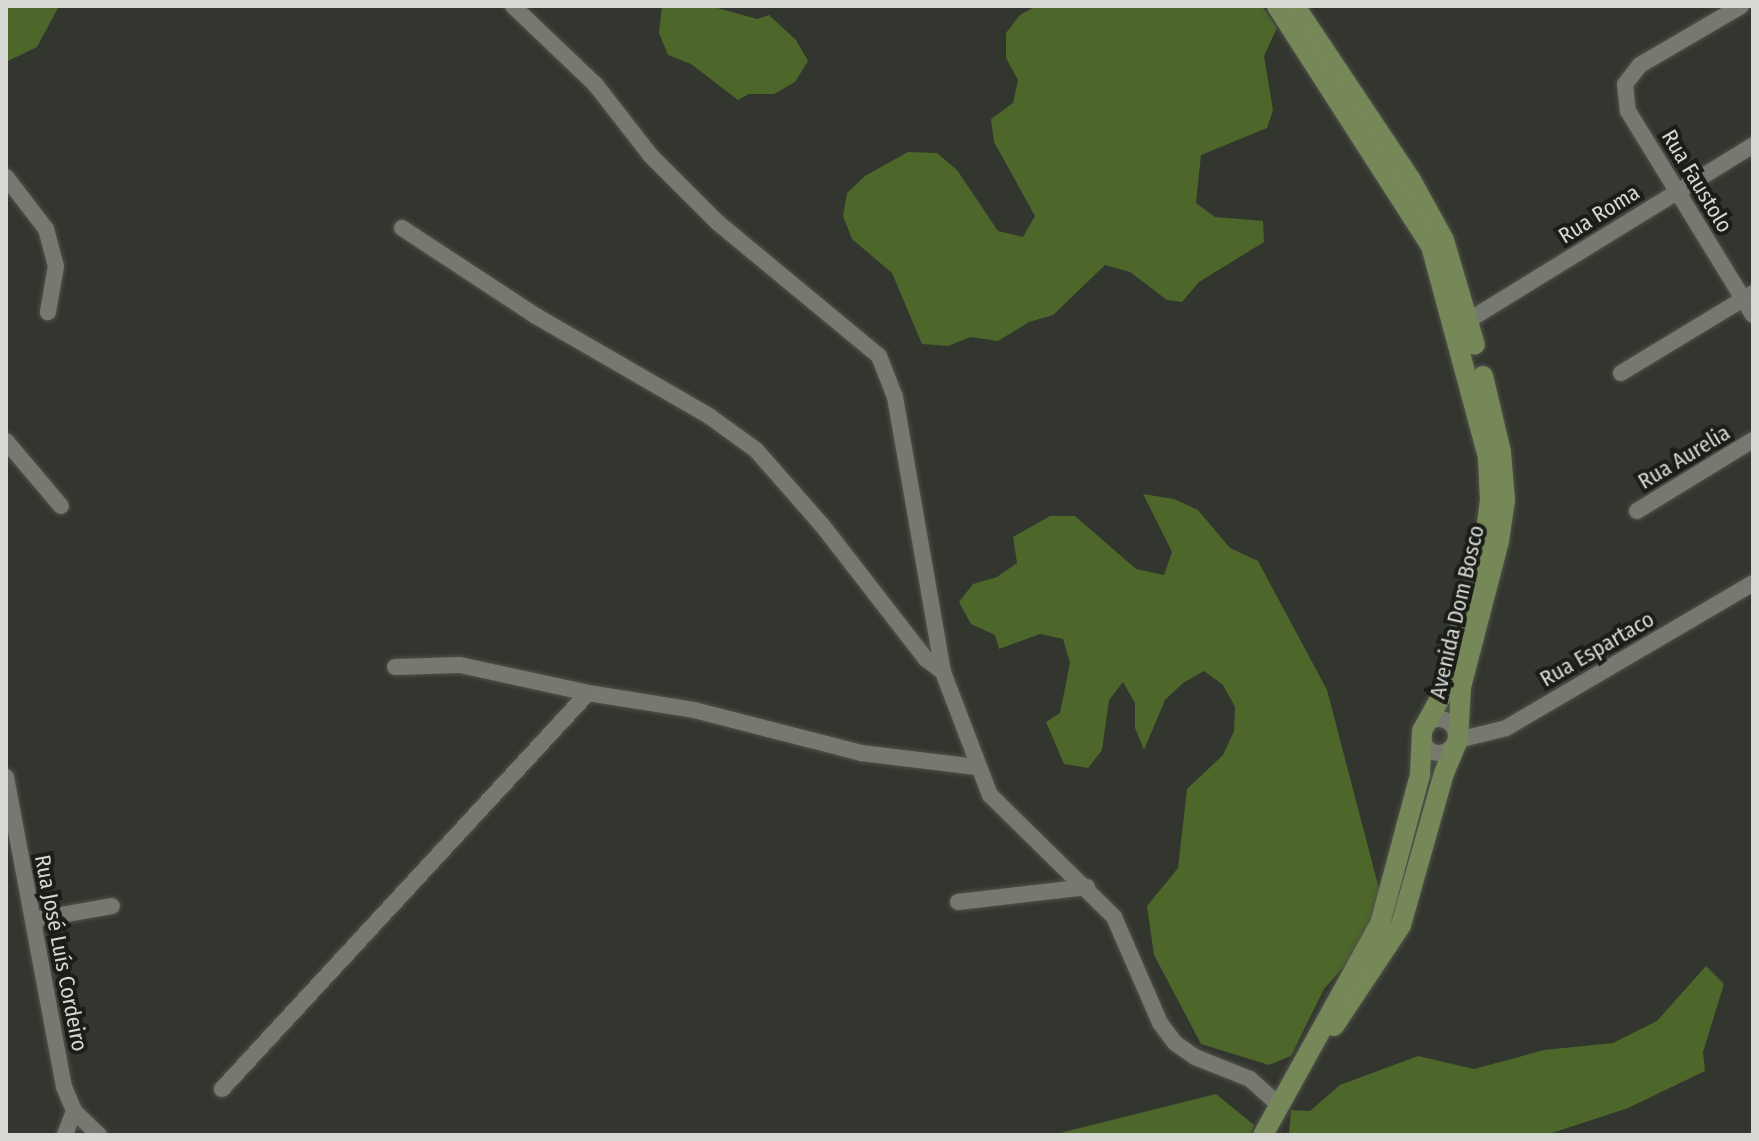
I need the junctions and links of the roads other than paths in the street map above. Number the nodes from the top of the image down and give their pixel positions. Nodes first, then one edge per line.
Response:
1 (513, 6) edge
2 (1277, 6) edge
3 (1295, 6) edge
4 (1741, 6) edge
5 (1753, 145) edge
6 (6, 177) edge
7 (1678, 191) junction
8 (402, 228) dead end
9 (1748, 296) edge
10 (48, 312) dead end
11 (1753, 315) edge
12 (1469, 320) junction
13 (1621, 373) dead end
14 (1753, 440) edge
15 (6, 441) edge
16 (61, 506) dead end
17 (1637, 511) dead end
18 (1753, 583) edge
19 (395, 667) dead end
20 (943, 672) junction
21 (588, 693) junction
22 (1422, 731) junction
23 (1458, 740) junction
24 (976, 767) junction
25 (6, 777) edge
26 (1087, 887) junction
27 (958, 902) dead end
28 (112, 906) dead end
29 (33, 920) junction
30 (1309, 1046) junction
31 (222, 1089) dead end
32 (1279, 1105) junction
33 (74, 1111) junction
34 (65, 1135) edge
35 (99, 1135) edge
36 (1263, 1135) edge

1 - 20 street
2 - 22 street, Avenida Dom Bosco
3 - 12 street, Avenida Dom Bosco
4 - 7 street, Rua Faustolo
5 - 7 street, Rua Roma
6 - 10 street
7 - 9 street, Rua Faustolo
7 - 12 street, Rua Roma
8 - 20 street
9 - 11 street, Rua Faustolo
9 - 13 street
12 - 23 street, Avenida Dom Bosco
14 - 17 street, Rua Aurelia
15 - 16 street
18 - 23 street, Rua Espartaco
19 - 21 street
20 - 24 street
21 - 24 street
21 - 31 street
22 - 23 street
22 - 23 street
22 - 30 street, Avenida Dom Bosco
23 - 30 street, Avenida Dom Bosco
24 - 26 street
25 - 29 street, Rua José Luís Cordeiro
26 - 27 street
26 - 32 street
28 - 29 street
29 - 33 street, Rua José Luís Cordeiro
30 - 32 street, Avenida Dom Bosco
32 - 36 street, Avenida Dom Bosco
33 - 34 street
33 - 35 street

